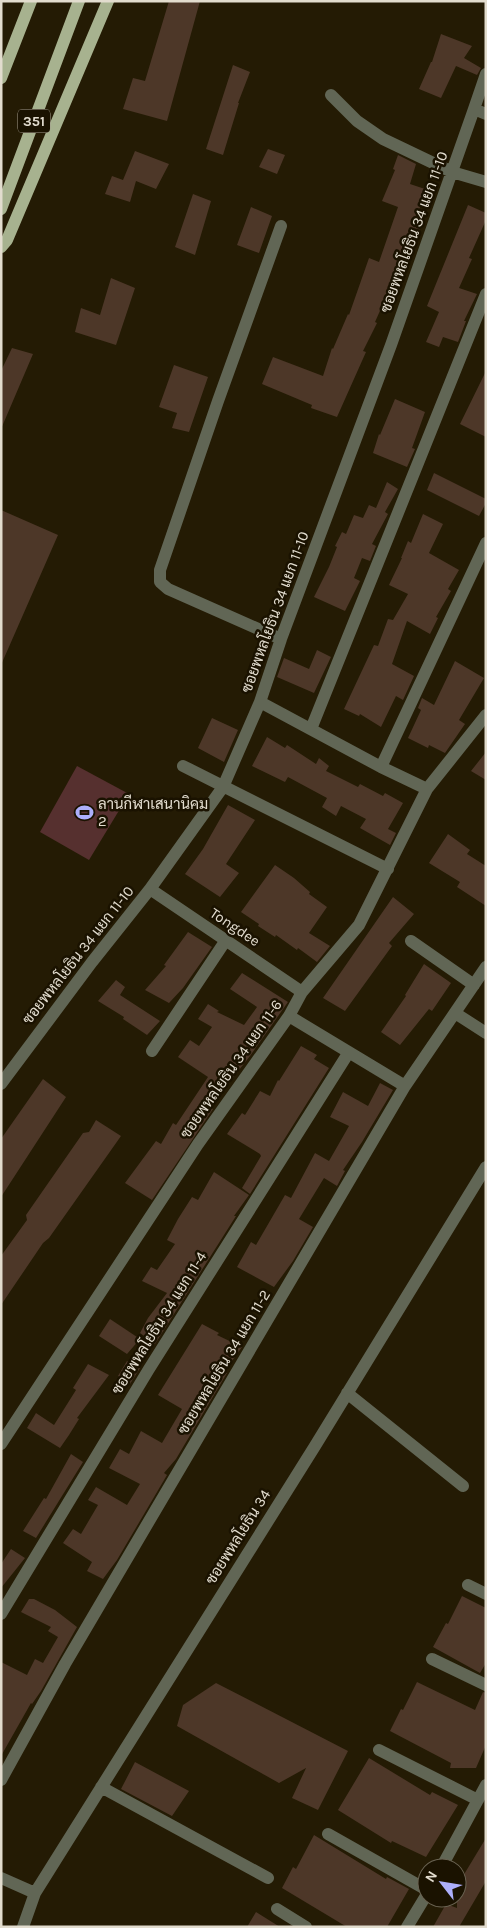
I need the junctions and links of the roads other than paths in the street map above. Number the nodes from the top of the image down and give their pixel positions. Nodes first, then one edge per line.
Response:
1 (79, 1) edge
2 (108, 1) edge
3 (29, 7) edge
4 (486, 74) edge
5 (1, 78) edge
6 (331, 96) dead end
7 (480, 111) edge
8 (452, 172) junction
9 (486, 182) edge
10 (1, 209) edge
11 (281, 226) dead end
12 (1, 247) edge
13 (486, 294) edge
14 (486, 543) edge
15 (281, 639) junction
16 (260, 702) junction
17 (486, 715) edge
18 (311, 729) junction
19 (183, 766) dead end
20 (381, 768) junction
21 (224, 787) junction
22 (427, 789) junction
23 (388, 869) junction
24 (150, 889) junction
25 (226, 940) junction
26 (411, 941) dead end
27 (486, 967) edge
28 (474, 985) junction
29 (302, 992) junction
30 (455, 1013) junction
31 (289, 1016) junction
32 (486, 1033) edge
33 (152, 1051) dead end
34 (349, 1052) junction
35 (1, 1084) edge
36 (405, 1086) junction
37 (486, 1167) edge
38 (347, 1392) junction
39 (1, 1444) edge
40 (463, 1486) dead end
41 (468, 1585) dead end
42 (486, 1594) edge
43 (1, 1614) edge
44 (432, 1659) dead end
45 (486, 1685) edge
46 (379, 1750) dead end
47 (1, 1780) edge
48 (486, 1785) edge
49 (101, 1787) junction
50 (478, 1800) junction
51 (328, 1834) dead end
52 (446, 1858) edge
53 (1, 1878) edge
54 (268, 1878) dead end
55 (417, 1884) edge
56 (35, 1893) junction
57 (419, 1908) edge
58 (277, 1909) dead end
59 (23, 1927) edge
60 (306, 1927) edge
61 (407, 1927) edge

1 - 10 main road, 351
2 - 12 main road
3 - 5 main road
4 - 7 street, ซอยพหลโยธิน 34 แยก 11-10
6 - 8 street
7 - 8 street, ซอยพหลโยธิน 34 แยก 11-10
8 - 9 street
8 - 15 street, ซอยพหลโยธิน 34 แยก 11-10
11 - 15 street
13 - 18 street
14 - 20 street
15 - 16 street, ซอยพหลโยธิน 34 แยก 11-10
16 - 18 street
16 - 21 street, ซอยพหลโยธิน 34 แยก 11-10
17 - 22 street, ซอยพหลโยธิน 34 แยก 11-6
18 - 20 street
19 - 21 street
20 - 22 street
21 - 23 street
21 - 24 street, ซอยพหลโยธิน 34 แยก 11-10
22 - 23 street, ซอยพหลโยธิน 34 แยก 11-6
23 - 29 street, ซอยพหลโยธิน 34 แยก 11-6
24 - 25 street, Tongdee
24 - 35 street, ซอยพหลโยธิน 34 แยก 11-10
25 - 29 street, Tongdee
25 - 33 street
26 - 28 street
27 - 28 street, ซอยพหลโยธิน 34 แยก 11-2
28 - 30 street, ซอยพหลโยธิน 34 แยก 11-2
29 - 31 street, ซอยพหลโยธิน 34 แยก 11-6
30 - 32 street
30 - 36 street, ซอยพหลโยธิน 34 แยก 11-2
31 - 34 street
31 - 39 street, ซอยพหลโยธิน 34 แยก 11-6
34 - 36 street
34 - 43 street, ซอยพหลโยธิน 34 แยก 11-4
36 - 47 street, ซอยพหลโยธิน 34 แยก 11-2
37 - 38 street, ซอยพหลโยธิน 34
38 - 40 street
38 - 49 street, ซอยพหลโยธิน 34
41 - 42 street
44 - 45 street
46 - 50 street
48 - 50 street
49 - 54 street
49 - 56 street, ซอยพหลโยธิน 34
50 - 52 street
51 - 55 street
53 - 56 street
56 - 59 street, ซอยพหลโยธิน 34
57 - 61 street
58 - 60 street

